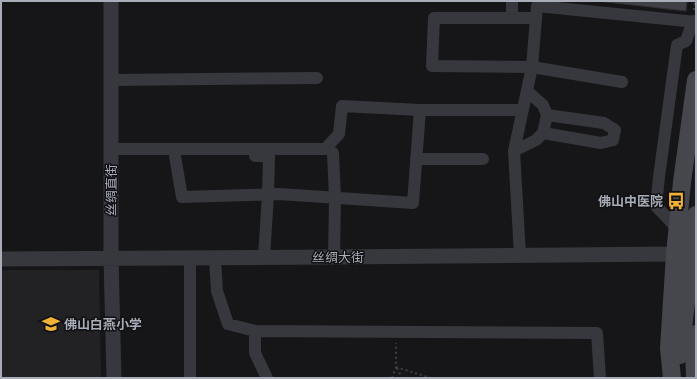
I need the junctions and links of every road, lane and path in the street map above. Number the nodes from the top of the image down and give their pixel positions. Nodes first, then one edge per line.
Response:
1 (111, 1) edge
2 (512, 1) edge
3 (512, 18) junction
4 (536, 18) junction
5 (694, 22) edge
6 (532, 67) junction
7 (317, 78) dead end
8 (111, 80) junction
9 (696, 80) edge
10 (622, 82) dead end
11 (527, 91) junction
12 (420, 110) junction
13 (523, 110) junction
14 (547, 115) junction
15 (544, 133) junction
16 (111, 149) junction
17 (514, 151) junction
18 (333, 153) dead end
19 (142, 155) dead end
20 (175, 156) junction
21 (416, 159) junction
22 (483, 159) dead end
23 (268, 195) junction
24 (335, 198) junction
25 (696, 215) edge
26 (677, 228) junction
27 (675, 254) junction
28 (520, 256) junction
29 (334, 257) junction
30 (111, 258) junction
31 (190, 258) junction
32 (215, 258) junction
33 (264, 258) junction
34 (1, 259) edge
35 (255, 331) junction
36 (396, 332) junction
37 (696, 334) edge
38 (396, 367) junction
39 (114, 378) edge
40 (190, 378) edge
41 (267, 378) edge
42 (392, 378) edge
43 (402, 378) edge
44 (431, 378) edge
45 (600, 378) edge
46 (672, 378) edge
47 (677, 378) edge
48 (695, 378) edge

1 - 8 street, 丝绸直街
2 - 3 street
3 - 4 street
3 - 6 street
4 - 5 street
4 - 6 street
5 - 26 street
6 - 10 street
6 - 11 street
7 - 8 street
8 - 16 street, 丝绸直街
9 - 26 main road
11 - 13 street
11 - 14 street
12 - 13 street
12 - 16 street
12 - 21 street
13 - 17 street
14 - 15 street
14 - 15 street
15 - 17 street
16 - 30 street, 丝绸直街
17 - 28 street
18 - 24 street
19 - 20 street
20 - 23 street
20 - 23 street
21 - 22 street
21 - 24 street
23 - 24 street
23 - 33 street
24 - 29 street
25 - 47 main road
26 - 27 main road
27 - 28 street, 丝绸大街
27 - 46 main road
28 - 29 street, 丝绸大街
29 - 33 street, 丝绸大街
30 - 31 street, 丝绸大街
30 - 34 street, 丝绸大街
30 - 39 street, 丝绸直街
31 - 32 street, 丝绸大街
31 - 40 street
32 - 33 street, 丝绸大街
32 - 35 street
35 - 36 street
35 - 41 street
36 - 38 path
36 - 45 street
37 - 48 main road
38 - 42 path
38 - 43 path
38 - 44 path

